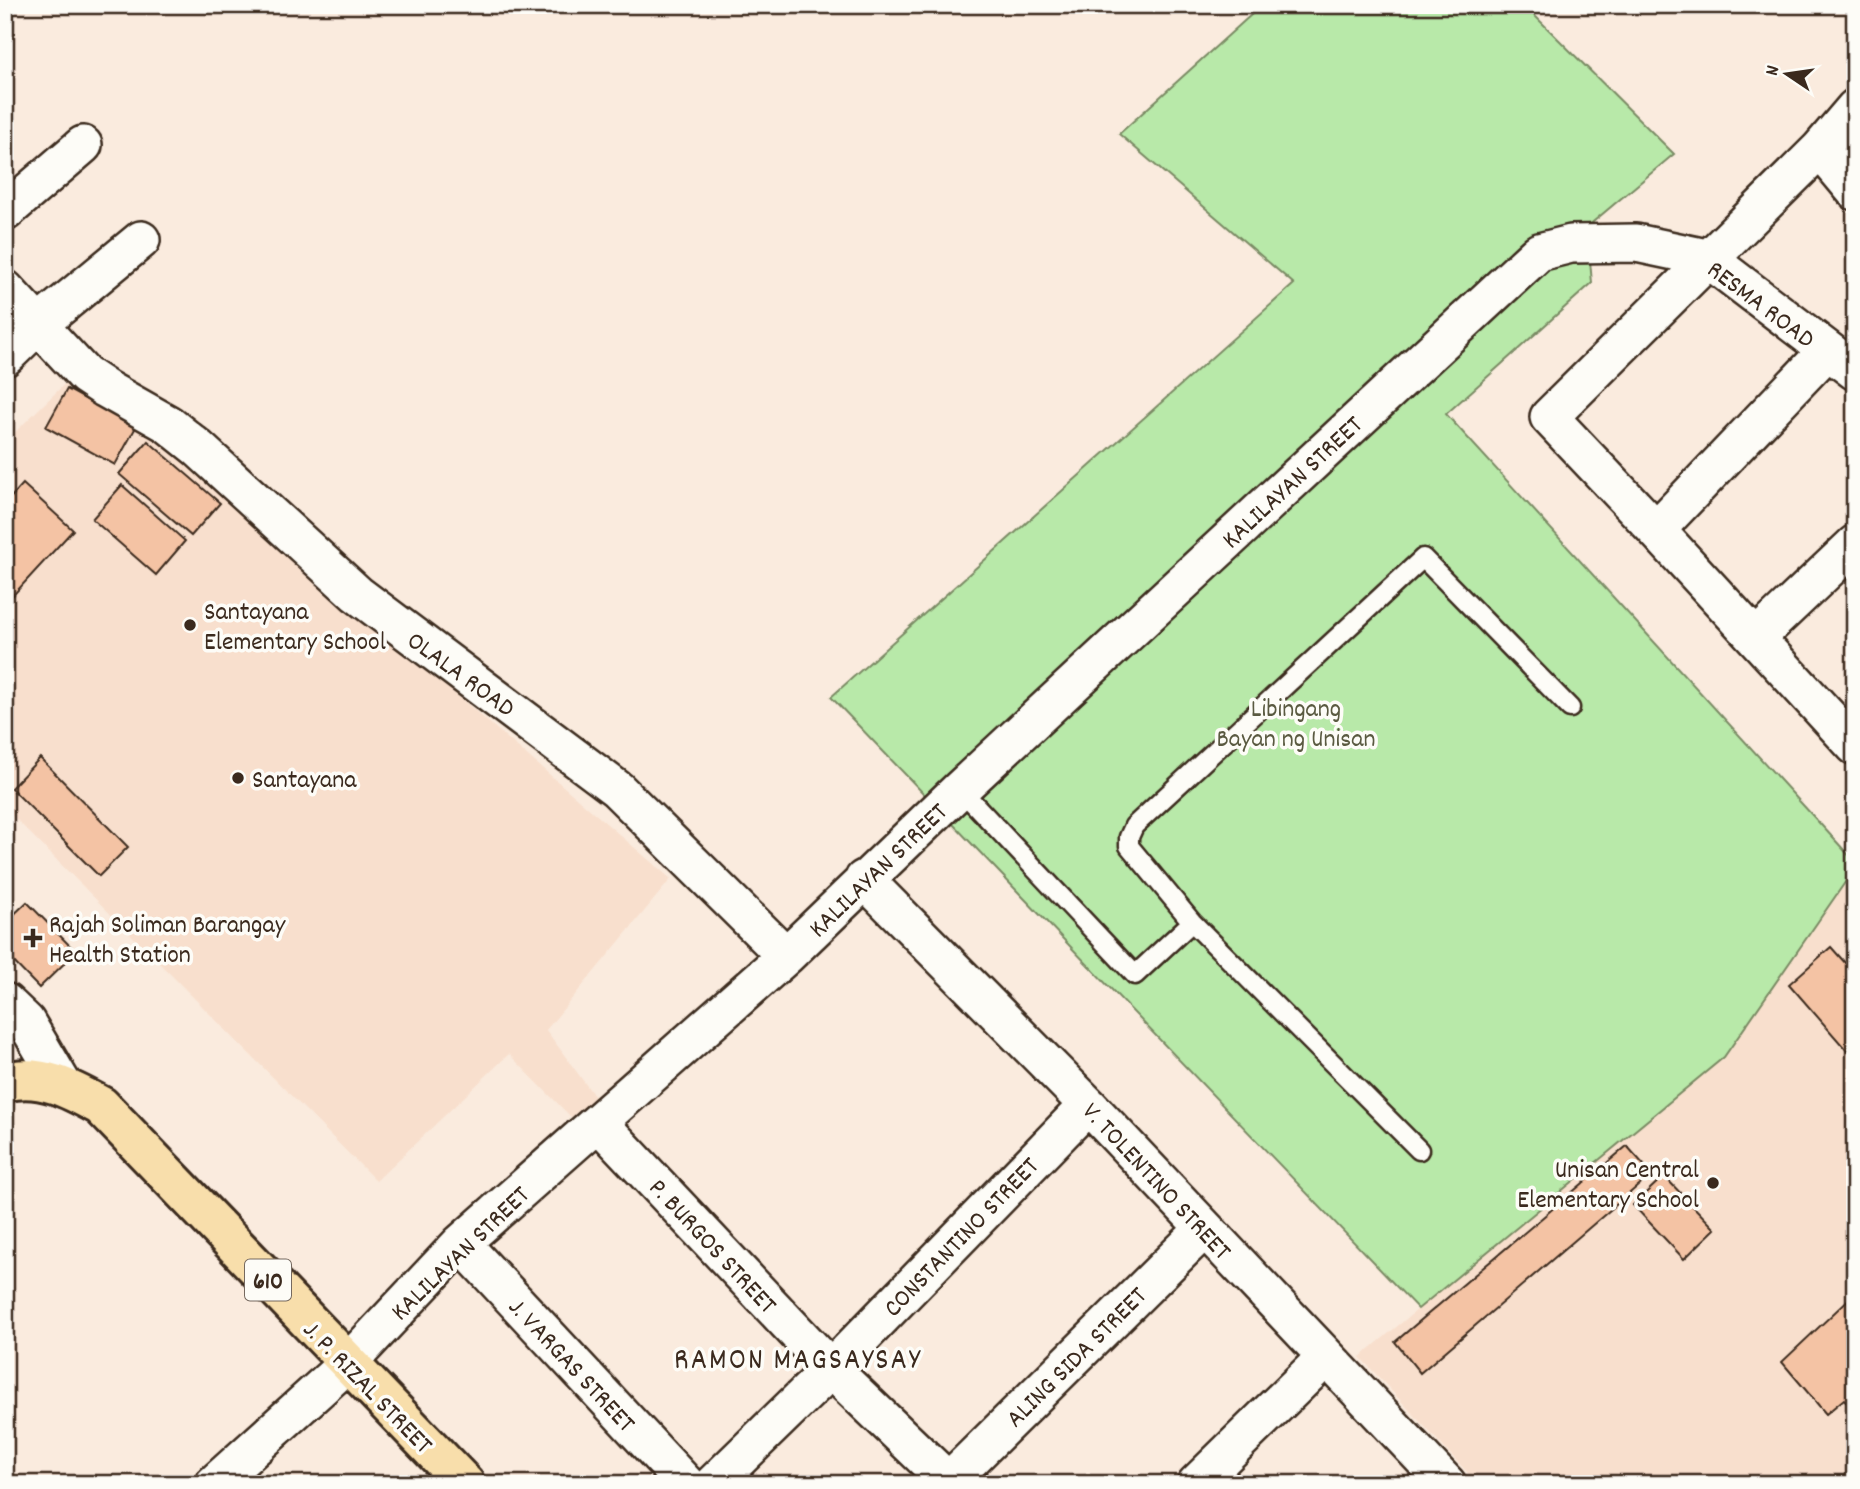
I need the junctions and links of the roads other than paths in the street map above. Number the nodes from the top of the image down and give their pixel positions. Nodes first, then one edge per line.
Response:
1 (1855, 108) edge
2 (83, 145) dead end
3 (1820, 149) junction
4 (1855, 191) edge
5 (5, 212) edge
6 (141, 240) dead end
7 (1539, 252) joint
8 (1707, 258) junction
9 (5, 289) edge
10 (38, 325) junction
11 (5, 356) edge
12 (1841, 361) edge
13 (1656, 530) junction
14 (1855, 544) edge
15 (1756, 638) junction
16 (1570, 708) dead end
17 (1855, 746) edge
18 (960, 789) junction
19 (864, 879) junction
20 (1192, 922) junction
21 (786, 956) junction
22 (5, 1002) edge
23 (5, 1082) edge
24 (63, 1085) junction
25 (1088, 1105) junction
26 (599, 1123) junction
27 (1419, 1150) dead end
28 (1204, 1229) junction
29 (461, 1243) junction
30 (1326, 1357) junction
31 (348, 1363) junction
32 (831, 1369) junction
33 (948, 1483) edge
34 (214, 1484) edge
35 (464, 1484) edge
36 (686, 1484) edge
37 (713, 1484) edge
38 (1196, 1484) edge
39 (1447, 1484) edge

1 - 3 street
2 - 5 street
3 - 4 street
3 - 8 street
6 - 10 street
7 - 8 street, RESMA ROAD
7 - 18 street, KALILAYAN STREET
8 - 12 street, RESMA ROAD
8 - 13 street
9 - 10 street, OLALA ROAD
10 - 11 street
10 - 21 street, OLALA ROAD
12 - 13 street
13 - 15 street
14 - 15 street
15 - 17 street
16 - 20 lane
18 - 19 street, KALILAYAN STREET
18 - 20 lane
19 - 21 street, KALILAYAN STREET
19 - 25 street, V. TOLENTINO STREET
20 - 27 lane
21 - 26 street, KALILAYAN STREET
22 - 24 street
23 - 24 main road, 610
24 - 31 main road, J. P. RIZAL STREET / 610
25 - 28 street, V. TOLENTINO STREET
25 - 32 street, CONSTANTINO STREET
26 - 29 street, KALILAYAN STREET
26 - 32 street, P. BURGOS STREET
28 - 30 street, V. TOLENTINO STREET
28 - 33 street, ALING SIDA STREET
29 - 31 street, KALILAYAN STREET
29 - 36 street, J. VARGAS STREET
30 - 38 street
30 - 39 street, V. TOLENTINO STREET
31 - 34 street, KALILAYAN STREET
31 - 35 main road, J. P. RIZAL STREET / 610
32 - 33 street, P. BURGOS STREET
32 - 37 street, CONSTANTINO STREET

